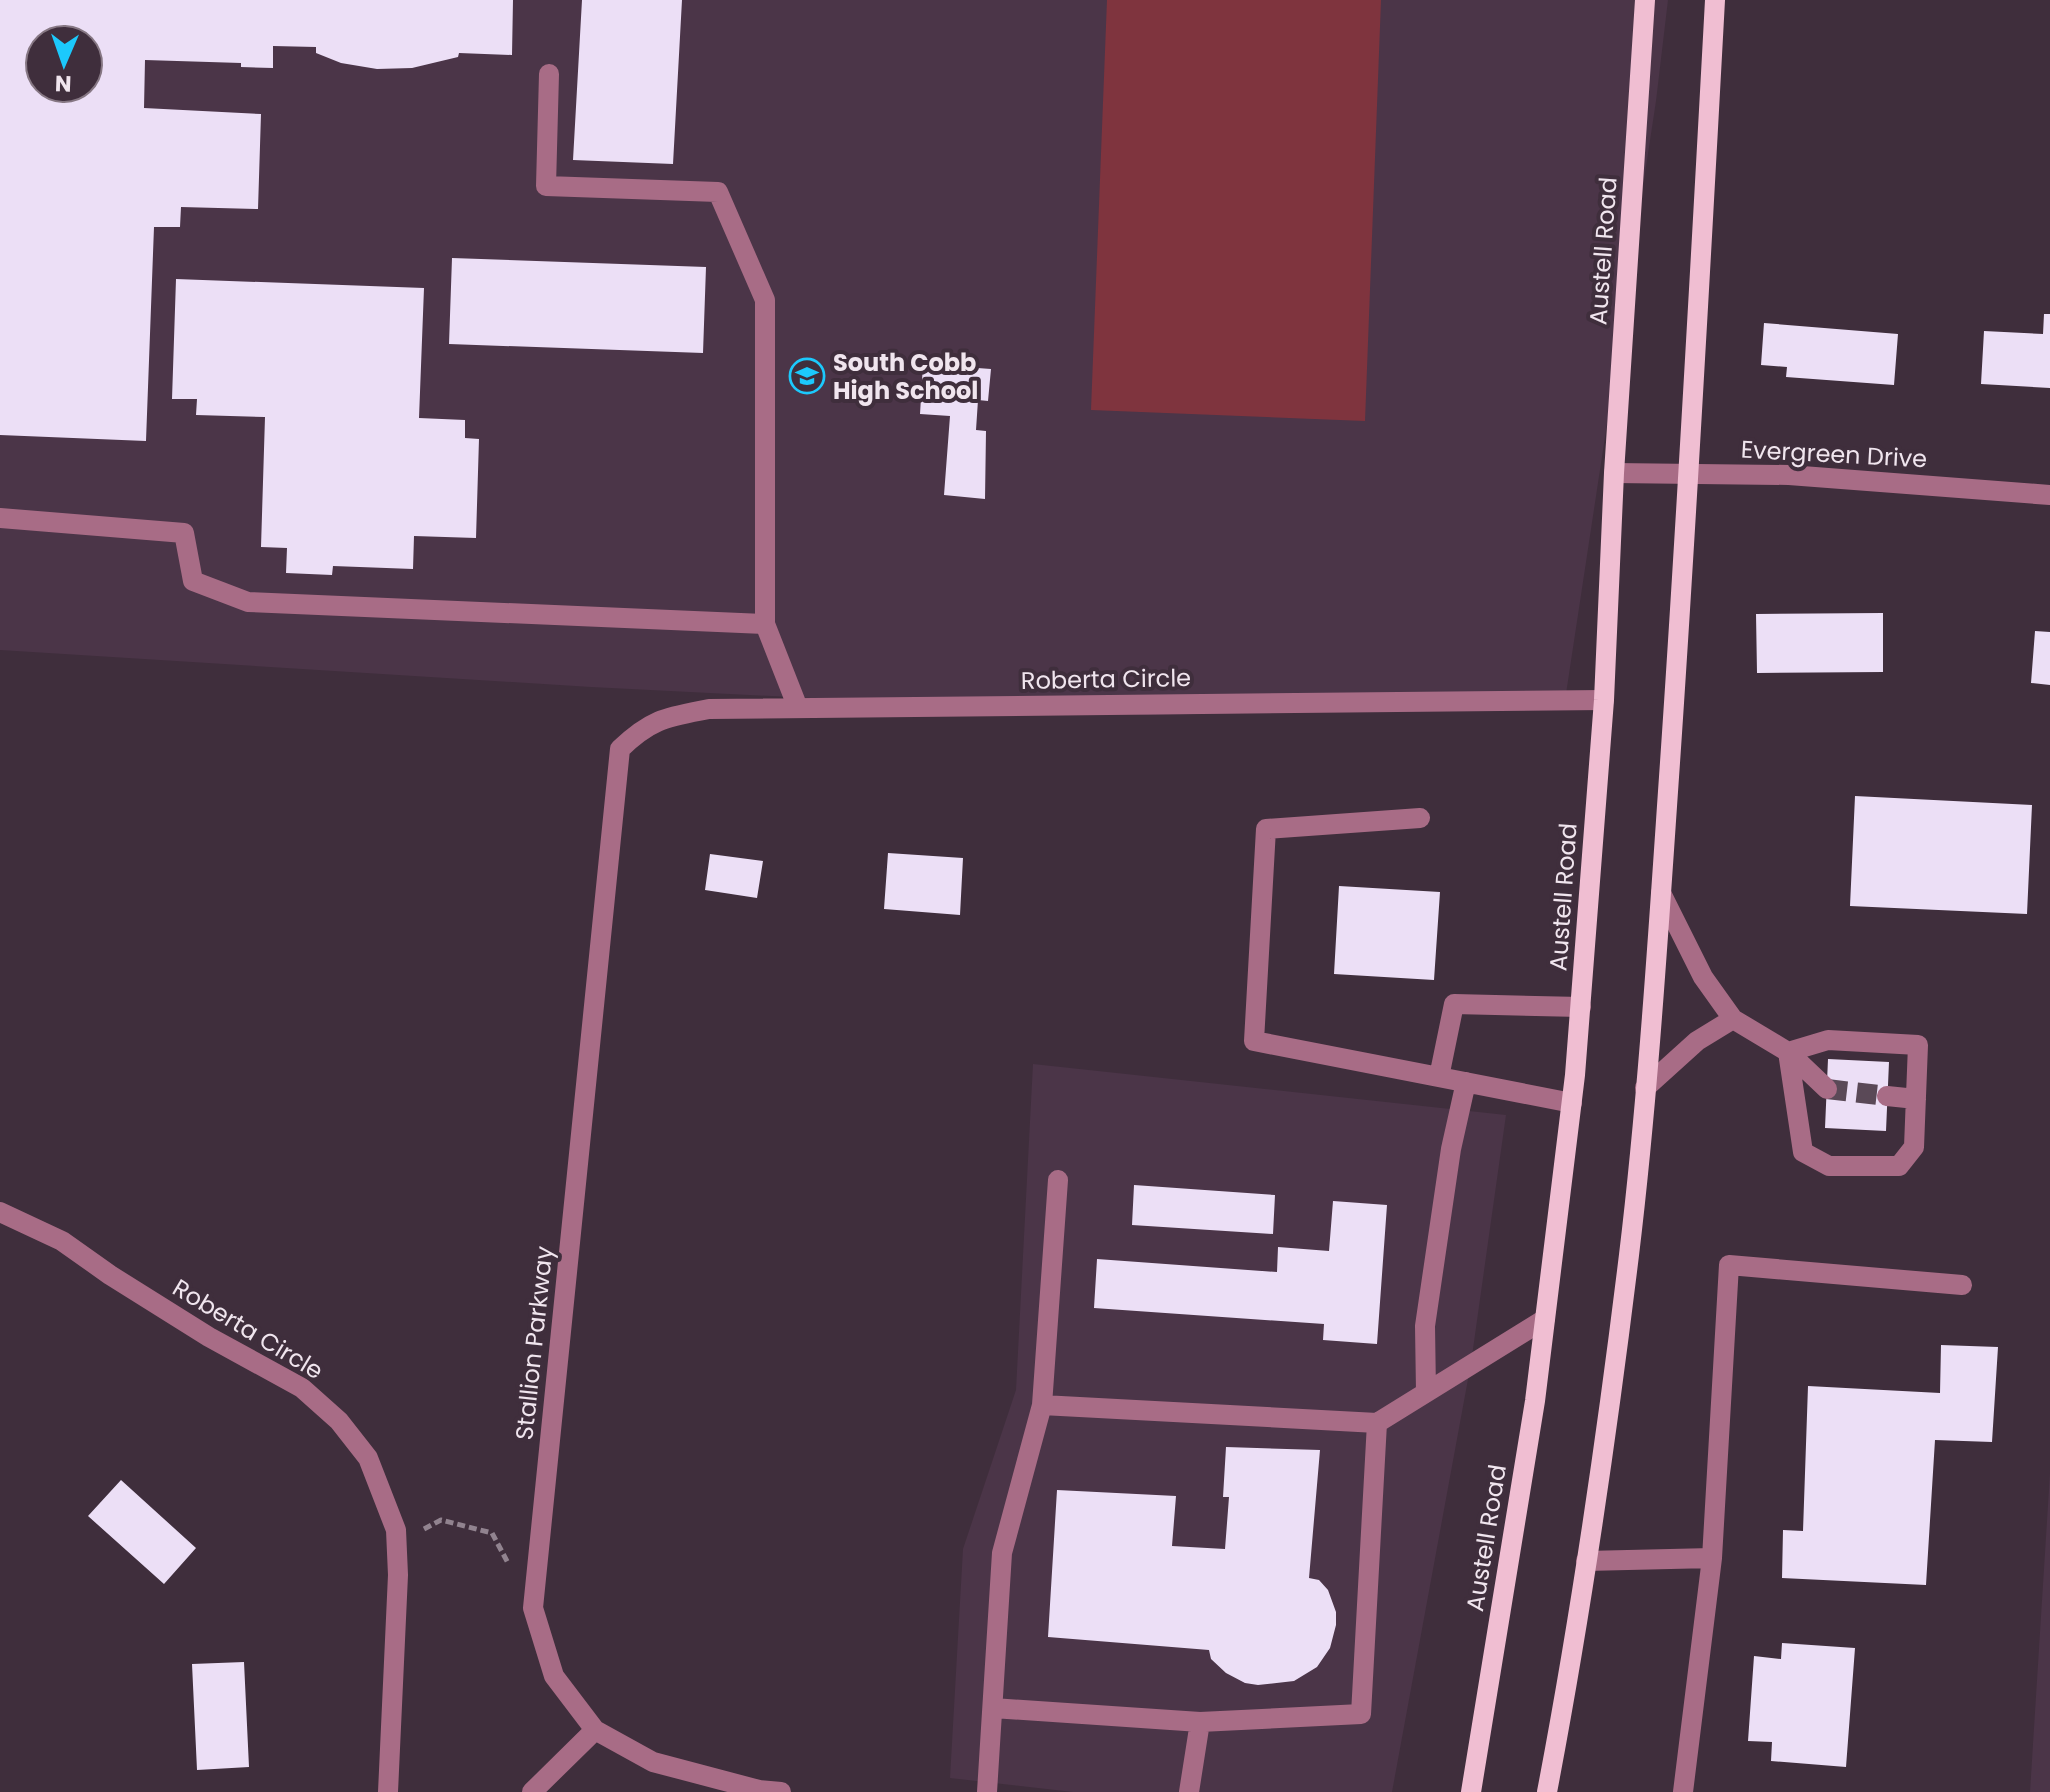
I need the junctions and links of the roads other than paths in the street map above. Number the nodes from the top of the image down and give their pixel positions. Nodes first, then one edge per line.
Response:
1 (1645, 0) edge
2 (1715, 0) edge
3 (549, 74) dead end
4 (1614, 473) junction
5 (1689, 474) junction
6 (2050, 495) edge
7 (0, 518) edge
8 (765, 624) junction
9 (1604, 700) junction
10 (798, 708) junction
11 (620, 749) joint
12 (1420, 818) dead end
13 (1661, 893) junction
14 (1581, 1007) junction
15 (1733, 1019) junction
16 (1788, 1052) junction
17 (1439, 1077) junction
18 (1466, 1082) junction
19 (1645, 1088) junction
20 (1827, 1089) tunnel mouth
21 (1887, 1096) tunnel mouth
22 (1916, 1099) junction
23 (1572, 1103) junction
24 (1058, 1180) dead end
25 (0, 1212) edge
26 (1962, 1285) dead end
27 (1545, 1319) junction
28 (1426, 1392) junction
29 (1042, 1405) junction
30 (1377, 1423) junction
31 (1712, 1558) junction
32 (1586, 1561) junction
33 (993, 1708) junction
34 (1200, 1722) junction
35 (595, 1730) junction
36 (694, 1782) edge
37 (388, 1792) edge
38 (532, 1792) edge
39 (781, 1792) edge
40 (987, 1792) edge
41 (1189, 1792) edge
42 (1471, 1792) edge
43 (1547, 1792) edge
44 (1683, 1792) edge

1 - 4 main road, Austell Road
2 - 5 main road
3 - 8 street
4 - 5 street, Evergreen Drive
4 - 9 main road, Austell Road
5 - 6 street, Evergreen Drive
5 - 13 main road
7 - 8 street
8 - 10 street
9 - 10 street, Roberta Circle
9 - 14 main road, Austell Road
10 - 11 street, Roberta Circle
11 - 35 street, Stallion Parkway
12 - 17 street
13 - 15 street
13 - 19 main road
14 - 17 street
14 - 23 main road, Austell Road
15 - 16 street
15 - 19 street
16 - 20 street
16 - 22 street
16 - 22 street
17 - 18 street
18 - 23 street
18 - 28 street
19 - 32 main road
21 - 22 street
23 - 27 main road, Austell Road
24 - 29 street
25 - 37 street, Roberta Circle
26 - 31 street
27 - 28 street
27 - 42 main road, Austell Road
28 - 30 street
29 - 30 street
29 - 33 street
30 - 34 street
31 - 32 street
31 - 44 street
32 - 43 main road
33 - 34 street
33 - 40 street
34 - 41 street
35 - 36 street, Stallion Parkway
35 - 38 street
36 - 39 street, Stallion Parkway

